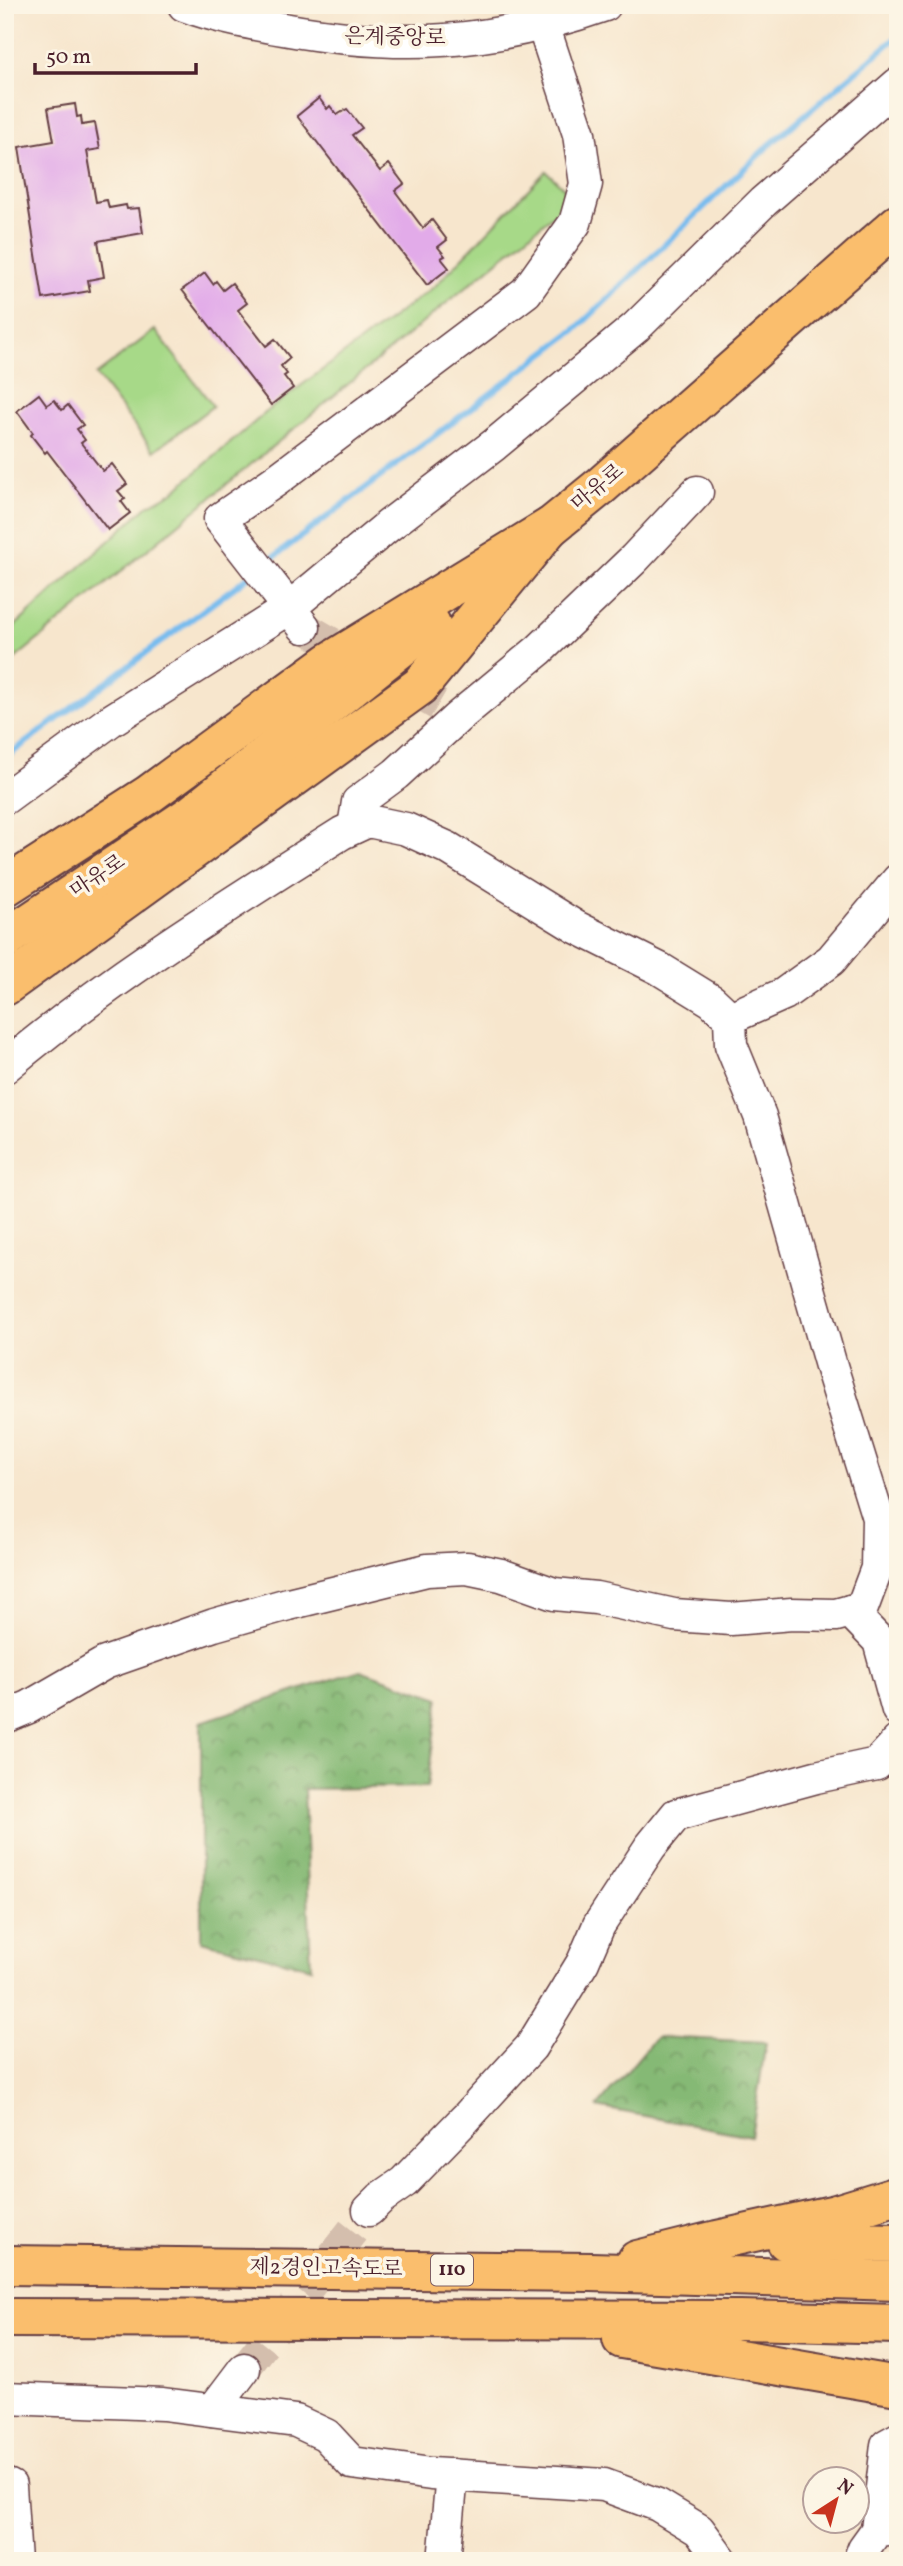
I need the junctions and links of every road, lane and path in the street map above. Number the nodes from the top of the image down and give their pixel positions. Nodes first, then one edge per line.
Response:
1 (184, 5) edge
2 (605, 5) edge
3 (543, 25) junction
4 (898, 84) edge
5 (898, 224) edge
6 (698, 492) dead end
7 (550, 527) junction
8 (291, 613) junction
9 (5, 798) edge
10 (354, 827) junction
11 (898, 880) edge
12 (5, 887) edge
13 (5, 939) edge
14 (5, 986) edge
15 (730, 1018) junction
16 (5, 1067) edge
17 (850, 1611) junction
18 (898, 1710) edge
19 (5, 1717) edge
20 (898, 1741) edge
21 (898, 2195) edge
22 (369, 2210) tunnel mouth
23 (718, 2240) junction
24 (898, 2243) edge
25 (5, 2265) edge
26 (591, 2272) junction
27 (898, 2281) edge
28 (5, 2318) edge
29 (513, 2320) junction
30 (898, 2324) edge
31 (244, 2369) tunnel mouth
32 (898, 2386) edge
33 (5, 2398) edge
34 (213, 2410) junction
35 (898, 2439) edge
36 (452, 2475) junction
37 (5, 2484) edge
38 (887, 2529) edge
39 (15, 2561) edge
40 (444, 2561) edge
41 (722, 2561) edge
42 (859, 2561) edge

1 - 3 street, 은계중앙로
2 - 3 street, 은계중앙로
3 - 8 street
4 - 8 street
5 - 7 main road, 마유로
6 - 10 street
7 - 12 main road
7 - 13 main road, 마유로
7 - 14 main road
8 - 9 street
10 - 15 street
10 - 16 street
11 - 15 street
15 - 17 street
17 - 18 street
17 - 19 street
20 - 22 street
21 - 23 main road
23 - 24 main road
23 - 26 main road
25 - 26 main road, 제2경인고속도로 / 110
26 - 27 main road, 제2경인고속도로 / 110
28 - 29 main road
29 - 30 main road
29 - 32 main road
31 - 34 street
33 - 34 street
34 - 36 street
35 - 38 street
36 - 40 street
36 - 41 street
37 - 39 street
38 - 42 street

